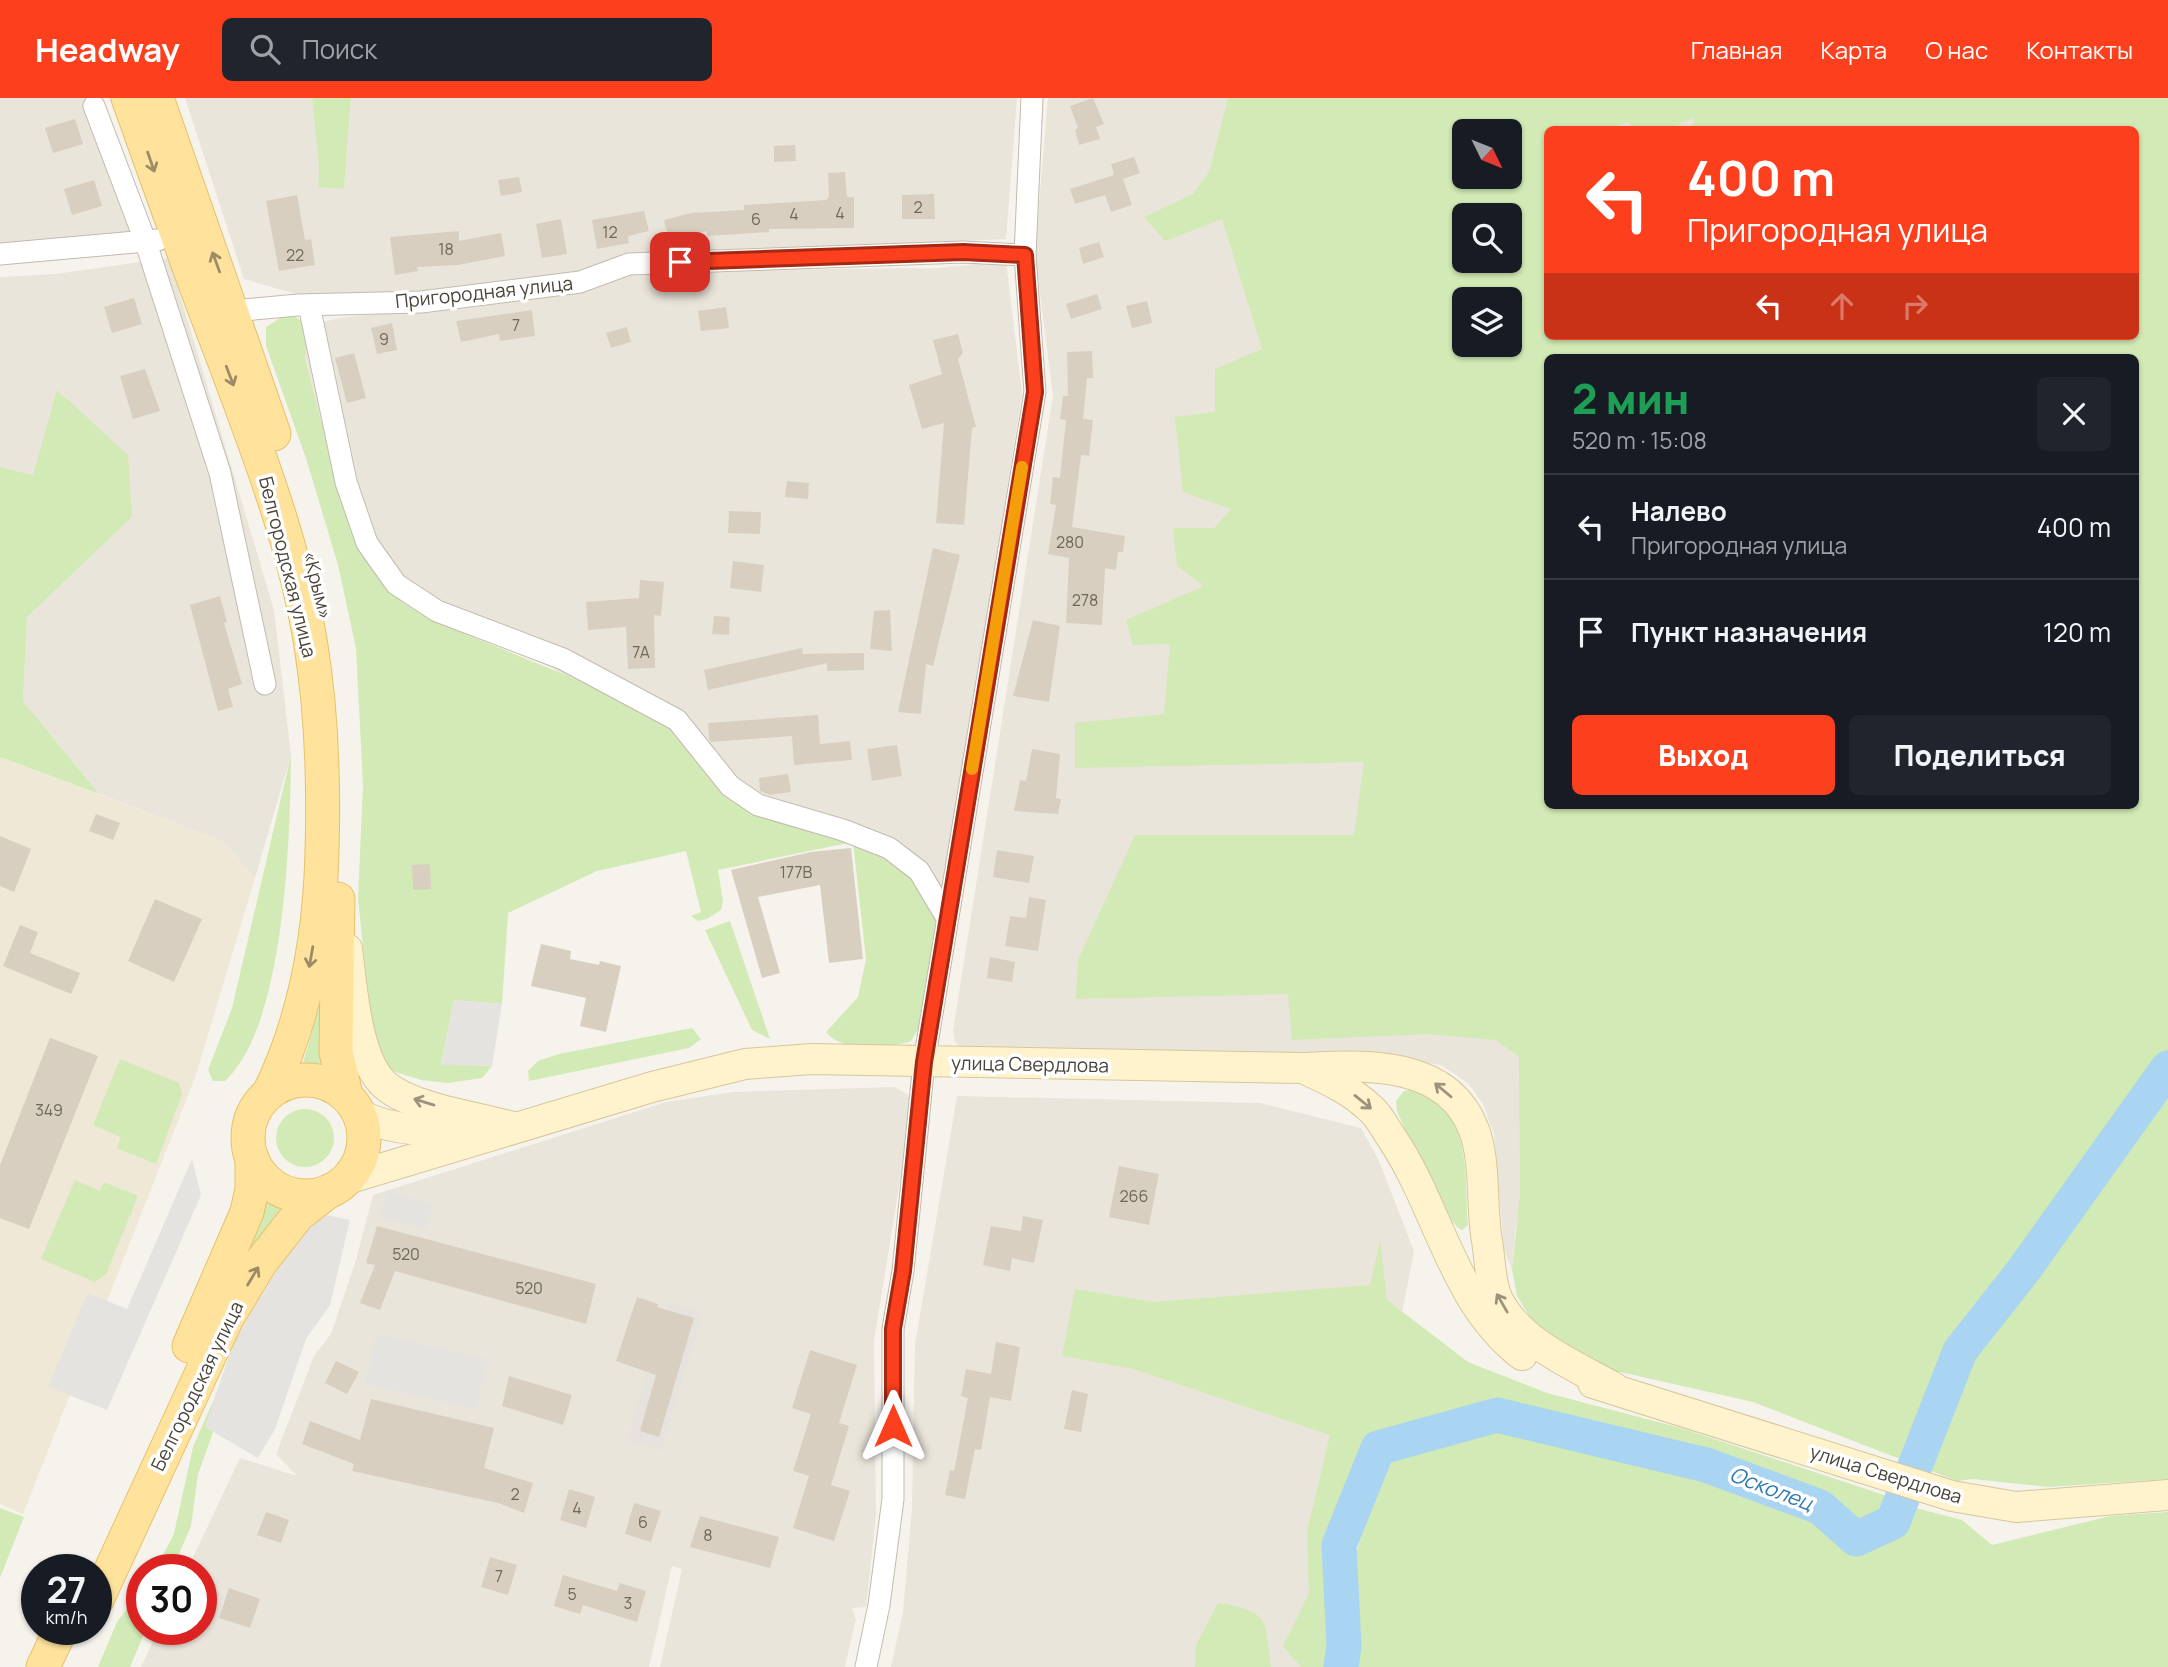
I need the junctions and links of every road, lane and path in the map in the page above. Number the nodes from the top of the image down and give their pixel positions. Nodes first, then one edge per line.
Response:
1 (128, 98) edge
2 (158, 98) edge
3 (1032, 98) edge
4 (94, 106) dead end
5 (161, 240) junction
6 (0, 254) edge
7 (1025, 255) junction
8 (310, 305) junction
9 (233, 311) junction
10 (265, 684) dead end
11 (339, 884) junction
12 (947, 918) junction
13 (924, 1062) junction
14 (1304, 1068) junction
15 (269, 1093) junction
16 (353, 1105) junction
17 (514, 1127) junction
18 (252, 1158) junction
19 (338, 1185) junction
20 (1613, 1387) junction
21 (2168, 1495) edge
22 (95, 1554) edge
23 (112, 1567) edge
24 (53, 1645) edge
25 (78, 1645) edge
26 (43, 1667) edge
27 (68, 1667) edge
28 (866, 1667) edge

1 -> 5 main road, Белгородская улица
9 -> 2 main road, «Крым»
3 - 7 street
4 - 5 street
5 - 6 street
5 - 10 street
5 -> 15 main road, Белгородская улица
7 - 8 street, Пригородная улица
7 - 12 street
8 - 9 street, Пригородная улица
8 - 12 street
9 - 11 main road, «Крым»
11 - 16 main road, «Крым»
17 -> 11 main road
12 - 13 street
13 - 14 main road, улица Свердлова
13 - 17 main road, улица Свердлова
13 - 28 street
14 -> 20 main road, улица Свердлова
20 -> 14 main road, улица Свердлова
15 - 16 main road
15 - 18 main road
16 - 17 main road
16 - 19 main road, «Крым»
17 - 19 main road
18 - 19 main road
18 - 22 main road, Белгородская улица
23 -> 19 main road, Белгородская улица
20 - 21 main road, улица Свердлова
24 - 26 main road
25 - 27 main road

